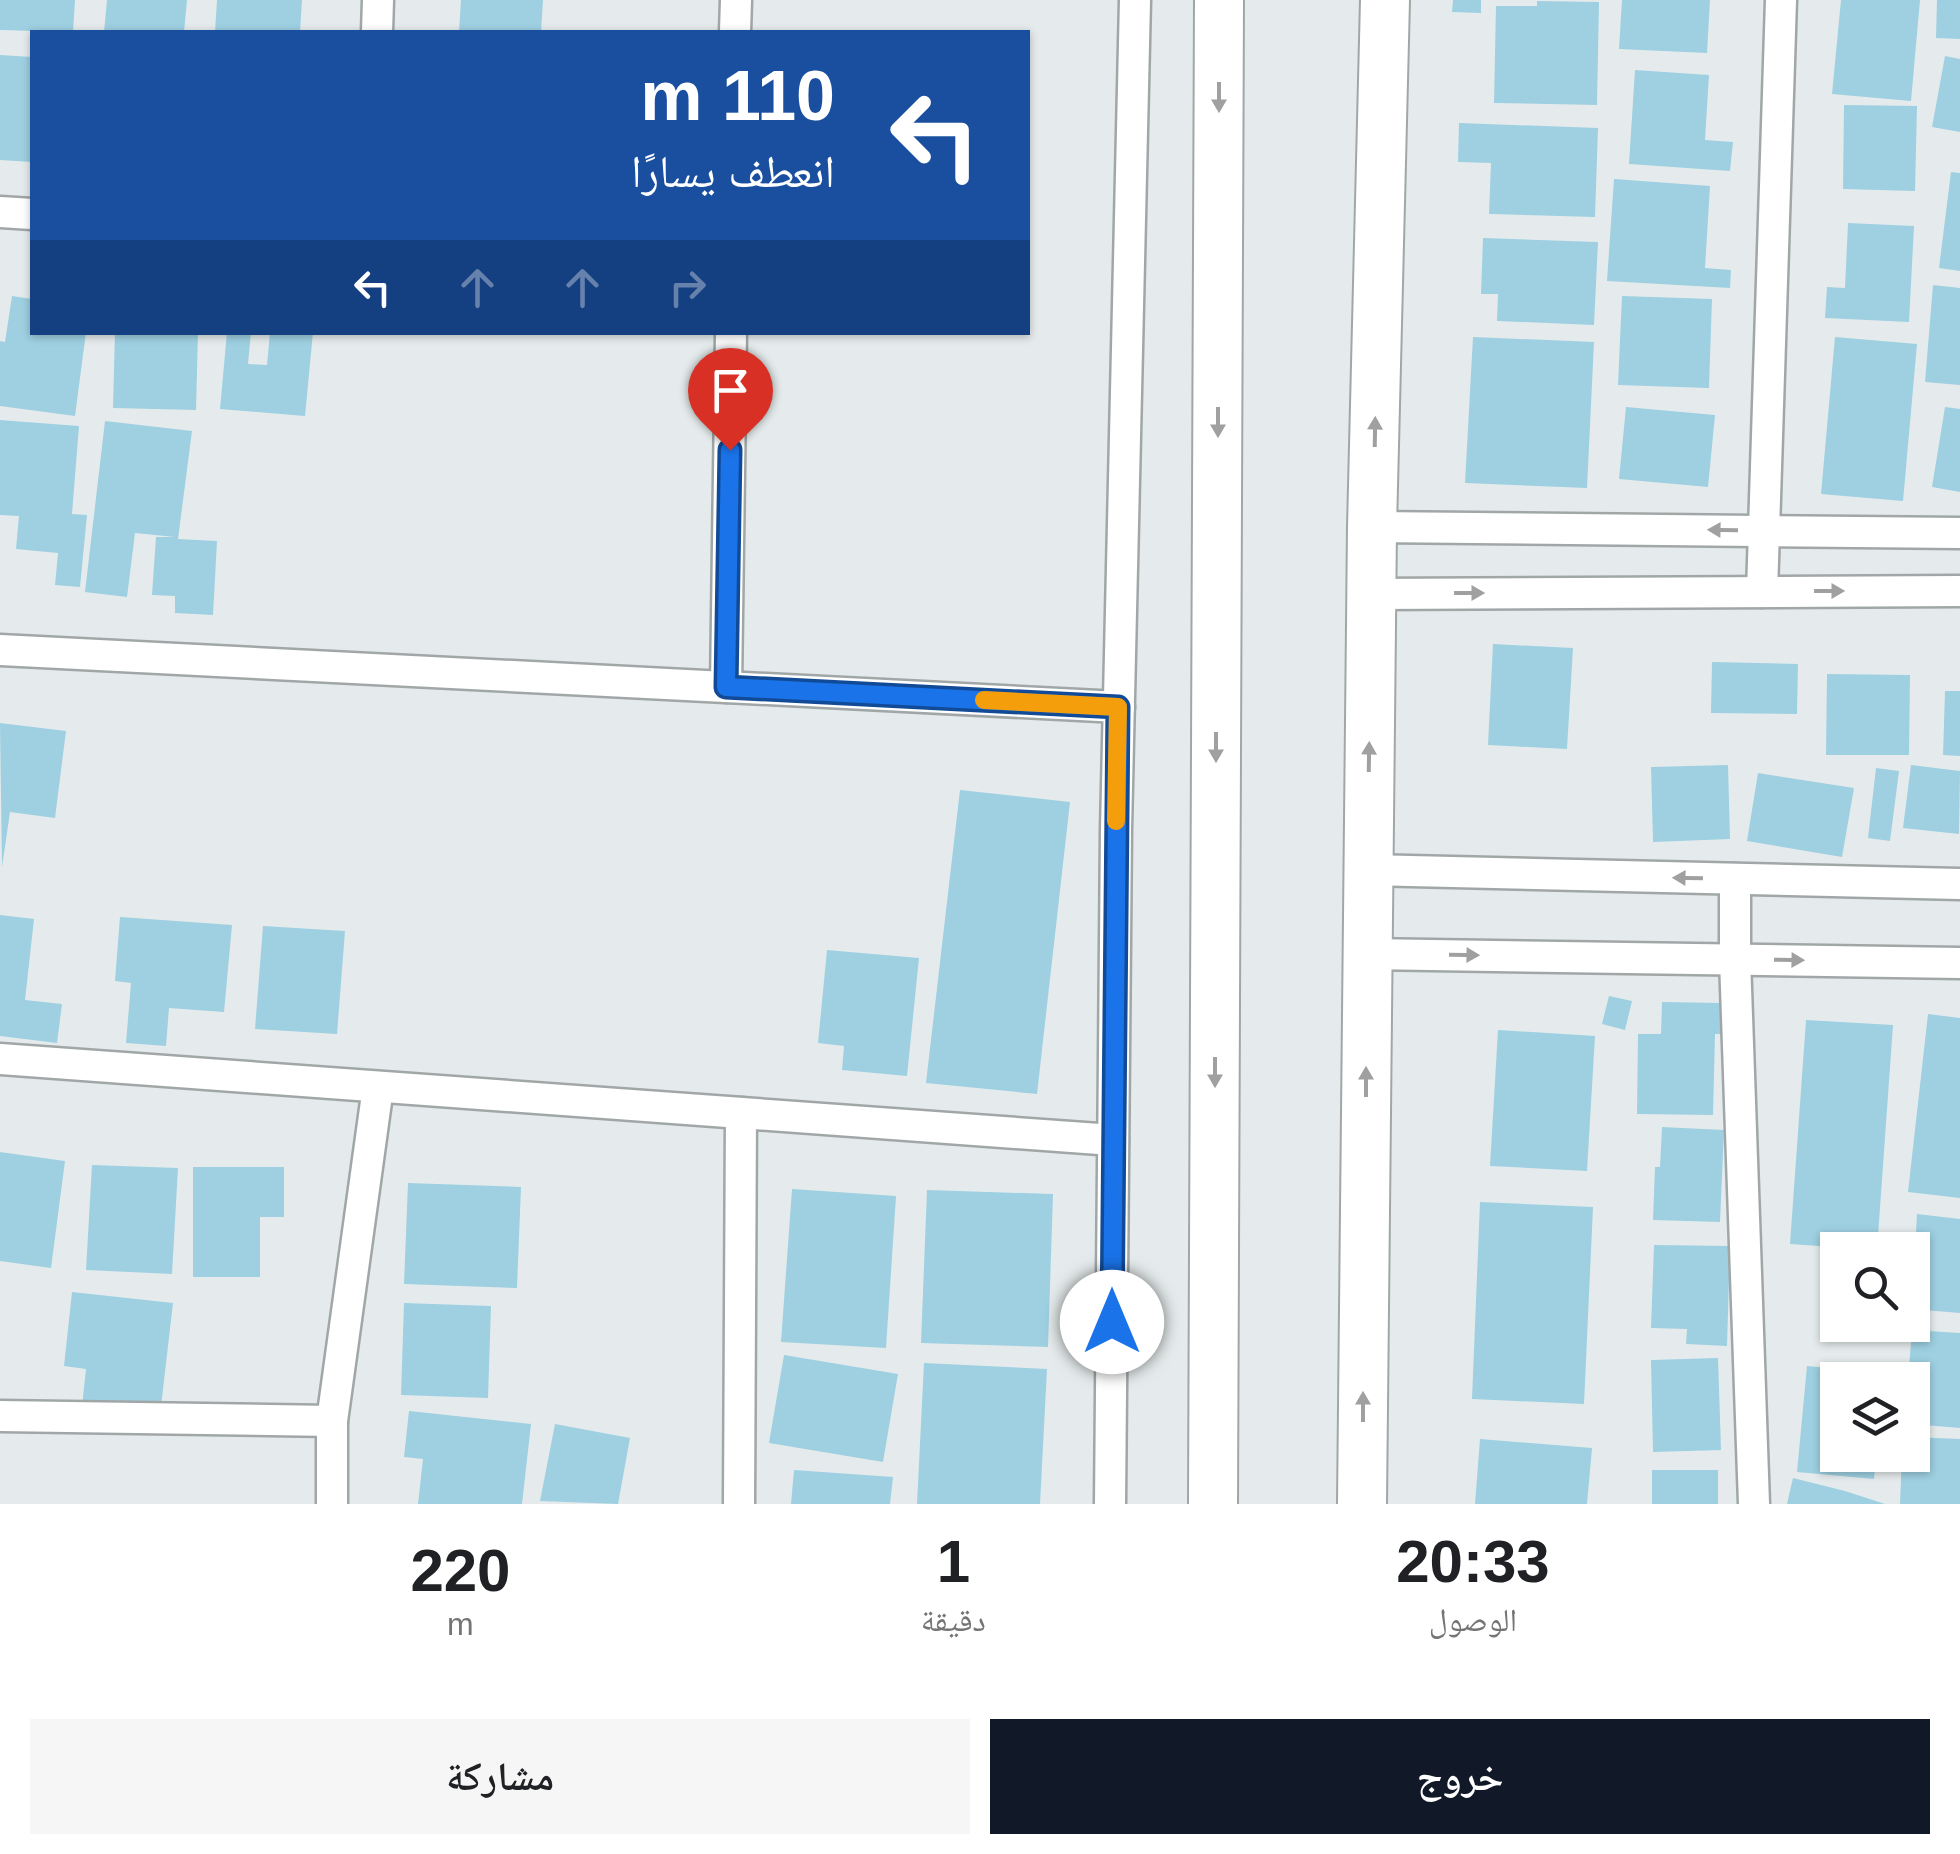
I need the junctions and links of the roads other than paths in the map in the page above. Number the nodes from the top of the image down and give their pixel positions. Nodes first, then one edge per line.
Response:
1 (378, 0) edge
2 (736, 0) edge
3 (1135, 0) edge
4 (1219, 0) edge
5 (1385, 0) edge
6 (1781, 0) edge
7 (377, 30) edge
8 (736, 30) edge
9 (0, 212) edge
10 (30, 214) edge
11 (731, 335) edge
12 (1372, 527) junction
13 (1764, 530) junction
14 (1960, 532) edge
15 (1960, 591) edge
16 (1762, 592) junction
17 (1372, 594) junction
18 (0, 650) edge
19 (726, 687) junction
20 (1118, 707) junction
21 (1368, 870) junction
22 (1735, 879) junction
23 (1960, 884) edge
24 (1367, 954) junction
25 (1735, 959) junction
26 (1960, 962) edge
27 (0, 1060) edge
28 (378, 1087) junction
29 (742, 1114) junction
30 (1113, 1140) junction
31 (0, 1416) edge
32 (332, 1420) junction
33 (332, 1504) edge
34 (738, 1504) edge
35 (1110, 1504) edge
36 (1213, 1504) edge
37 (1362, 1504) edge
38 (1754, 1504) edge

1 - 7 street
2 - 8 street
3 - 20 street
4 -> 36 main road
12 -> 5 main road
6 - 13 street
9 - 10 street
11 - 19 street
13 -> 12 street
12 - 17 main road
13 - 14 street
13 - 16 street
16 -> 15 street
17 -> 16 street
21 -> 17 main road
18 - 19 street
19 - 20 street
20 - 30 street
22 -> 21 street
21 - 24 main road
22 - 23 street
22 - 25 street
24 -> 25 street
37 -> 24 main road
25 -> 26 street
25 - 38 street
27 - 28 street
28 - 29 street
28 - 32 street
29 - 30 street
29 - 34 street
30 - 35 street
31 - 32 street
32 - 33 street

